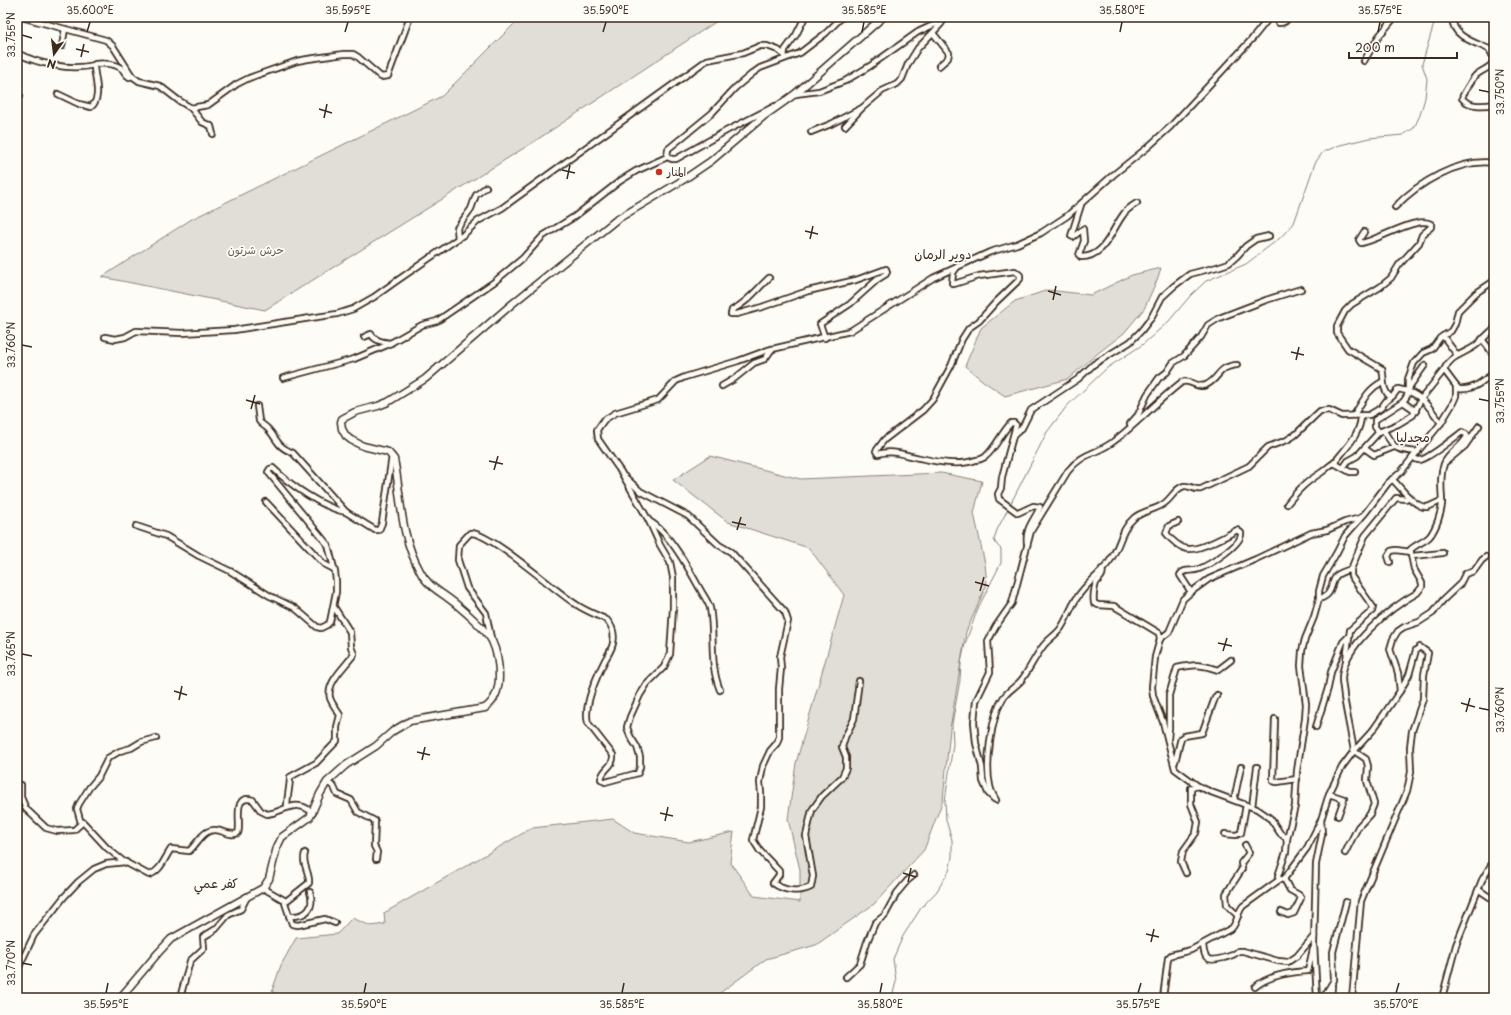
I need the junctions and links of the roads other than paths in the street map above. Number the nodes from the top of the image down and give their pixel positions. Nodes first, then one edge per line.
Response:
1 (21, 17) edge
2 (410, 17) edge
3 (805, 17) edge
4 (842, 17) edge
5 (883, 17) edge
6 (1288, 17) edge
7 (1395, 17) edge
8 (1454, 17) edge
9 (945, 18) edge
10 (65, 29) junction
11 (933, 33) junction
12 (62, 46) dead end
13 (17, 53) edge
14 (784, 57) junction
15 (1364, 61) dead end
16 (94, 65) junction
17 (939, 66) dead end
18 (132, 76) junction
19 (58, 94) dead end
20 (795, 94) junction
21 (781, 103) junction
22 (1494, 104) edge
23 (191, 108) junction
24 (862, 108) junction
25 (845, 126) dead end
26 (811, 132) dead end
27 (213, 134) dead end
28 (667, 157) junction
29 (1494, 164) edge
30 (486, 187) dead end
31 (1082, 203) junction
32 (1137, 203) dead end
33 (1394, 207) dead end
34 (1364, 232) dead end
35 (1270, 236) dead end
36 (458, 239) junction
37 (959, 265) junction
38 (769, 278) dead end
39 (1494, 281) edge
40 (1301, 289) dead end
41 (1494, 329) edge
42 (1443, 336) junction
43 (106, 337) dead end
44 (364, 337) dead end
45 (825, 338) junction
46 (1482, 339) junction
47 (391, 343) junction
48 (772, 349) junction
49 (1457, 355) junction
50 (1494, 355) edge
51 (1425, 364) dead end
52 (1236, 365) dead end
53 (1444, 370) junction
54 (1494, 373) edge
55 (283, 378) dead end
56 (1382, 382) junction
57 (722, 386) dead end
58 (1456, 386) junction
59 (1408, 391) junction
60 (1390, 397) junction
61 (1421, 399) junction
62 (1402, 402) junction
63 (257, 406) dead end
64 (1416, 411) junction
65 (1354, 415) junction
66 (1361, 417) junction
67 (1441, 423) junction
68 (1479, 426) dead end
69 (1381, 431) junction
70 (1125, 432) junction
71 (1014, 435) junction
72 (1394, 447) junction
73 (1364, 448) junction
74 (1418, 452) junction
75 (392, 456) junction
76 (1413, 458) junction
77 (1334, 463) junction
78 (1444, 463) junction
79 (1343, 468) junction
80 (621, 472) junction
81 (1355, 472) dead end
82 (1392, 479) junction
83 (1409, 497) junction
84 (1442, 501) junction
85 (266, 502) dead end
86 (1287, 504) dead end
87 (346, 512) junction
88 (1360, 518) junction
89 (649, 521) junction
90 (1178, 522) dead end
91 (136, 526) dead end
92 (1026, 543) junction
93 (1443, 553) dead end
94 (1411, 554) junction
95 (1486, 557) dead end
96 (1390, 562) dead end
97 (334, 569) junction
98 (1102, 569) junction
99 (1351, 569) junction
100 (1191, 592) junction
101 (1319, 599) junction
102 (334, 607) junction
103 (1348, 637) junction
104 (1160, 639) junction
105 (491, 640) junction
106 (1231, 660) dead end
107 (1346, 660) junction
108 (859, 681) dead end
109 (720, 690) dead end
110 (1400, 692) junction
111 (1217, 695) dead end
112 (1275, 720) dead end
113 (1316, 727) dead end
114 (156, 738) dead end
115 (1167, 741) junction
116 (1354, 751) junction
117 (1174, 765) junction
118 (1242, 767) dead end
119 (1257, 767) dead end
120 (1297, 779) junction
121 (327, 782) junction
122 (17, 784) edge
123 (1198, 786) junction
124 (1329, 794) junction
125 (1234, 800) junction
126 (1246, 805) junction
127 (287, 807) junction
128 (1252, 807) junction
129 (313, 813) junction
130 (1338, 816) dead end
131 (1321, 820) junction
132 (81, 823) junction
133 (1225, 834) dead end
134 (1288, 839) junction
135 (1244, 846) dead end
136 (305, 853) dead end
137 (1345, 853) dead end
138 (376, 859) dead end
139 (1494, 860) edge
140 (126, 862) junction
141 (1186, 873) dead end
142 (914, 875) dead end
143 (1282, 879) junction
144 (263, 888) junction
145 (1478, 890) junction
146 (310, 892) dead end
147 (247, 898) junction
148 (1494, 900) edge
149 (286, 902) junction
150 (1346, 902) dead end
151 (1281, 912) dead end
152 (289, 916) junction
153 (1238, 916) junction
154 (335, 923) dead end
155 (1314, 936) junction
156 (1203, 944) junction
157 (1314, 944) junction
158 (17, 971) edge
159 (846, 977) dead end
160 (1494, 977) edge
161 (1332, 985) junction
162 (1255, 987) dead end
163 (1494, 987) edge
164 (120, 998) edge
165 (180, 998) edge
166 (1163, 998) edge
167 (1317, 998) edge
168 (1324, 998) edge
169 (1331, 998) edge
170 (1352, 998) edge
171 (1442, 998) edge
172 (1493, 998) edge

1 - 10 street
2 - 23 street
3 - 14 street
4 - 14 street
5 - 20 main road
6 - 31 street
7 - 15 street
8 - 22 street
9 - 11 street
9 - 20 street
10 - 12 street
10 - 18 street
11 - 17 street
11 - 24 street
13 - 16 street
14 - 28 street
14 - 36 street
16 - 18 street
16 - 19 street
18 - 23 street
20 - 21 main road
21 - 28 street
21 - 75 main road
23 - 27 street
24 - 25 street
24 - 26 street
28 - 47 street
29 - 33 street
30 - 36 street
31 - 32 street
31 - 37 street
34 - 56 street
35 - 71 street
36 - 43 street
37 - 45 street
37 - 71 street
38 - 45 street
39 - 42 street
40 - 70 street
41 - 46 street
42 - 49 street
42 - 59 street
44 - 47 street
45 - 48 street
46 - 49 street
46 - 50 street
47 - 55 street
48 - 57 street
48 - 80 street
49 - 53 street
51 - 59 street
52 - 70 street
53 - 58 street
53 - 61 street
54 - 58 street
56 - 60 street
56 - 65 street
58 - 67 street
59 - 60 street
59 - 61 street
59 - 62 street
60 - 66 street
61 - 64 street
61 - 67 street
62 - 64 street
62 - 69 street
63 - 87 street
64 - 69 street
65 - 66 street
65 - 98 street
66 - 77 street
67 - 74 street
68 - 78 street
69 - 72 street
69 - 73 street
70 - 92 street
71 - 92 street
72 - 73 street
72 - 74 street
73 - 79 street
74 - 76 street
75 - 87 street
75 - 105 main road
76 - 78 street
76 - 82 street
77 - 79 street
77 - 86 street
78 - 84 street
79 - 81 street
80 - 89 street
80 - 108 street
82 - 83 street
82 - 88 street
83 - 84 street
83 - 99 street
84 - 94 street
85 - 97 street
87 - 97 street
88 - 100 street
88 - 101 street
89 - 105 street
89 - 109 street
90 - 100 street
91 - 102 street
92 - 98 street
93 - 94 street
94 - 96 street
94 - 107 street
95 - 110 street
97 - 102 street
98 - 104 street
99 - 101 street
99 - 103 street
100 - 104 street
101 - 120 street
102 - 127 street
103 - 107 street
103 - 113 street
104 - 115 street
105 - 121 main road
106 - 115 street
107 - 116 street
110 - 116 street
110 - 170 street
111 - 117 street
112 - 120 street
114 - 132 street
115 - 117 street
116 - 124 street
116 - 137 street
117 - 123 street
118 - 125 street
119 - 128 street
120 - 134 street
121 - 129 main road
121 - 138 street
122 - 132 street
123 - 125 street
123 - 141 street
124 - 130 street
124 - 131 street
125 - 126 street
126 - 128 street
126 - 133 street
127 - 129 street
127 - 140 street
128 - 134 street
129 - 144 main road
131 - 143 street
131 - 155 street
132 - 140 street
134 - 143 street
135 - 153 street
136 - 149 street
139 - 145 street
140 - 158 street
142 - 159 street
143 - 151 street
143 - 153 street
144 - 147 main road
144 - 149 street
145 - 148 street
145 - 171 street
146 - 152 street
147 - 164 main road
147 - 165 street
149 - 152 street
150 - 161 street
152 - 154 street
153 - 156 street
155 - 156 street
155 - 157 street
156 - 166 street
157 - 162 street
157 - 167 street
160 - 163 street
161 - 168 street
161 - 169 street
163 - 172 street

